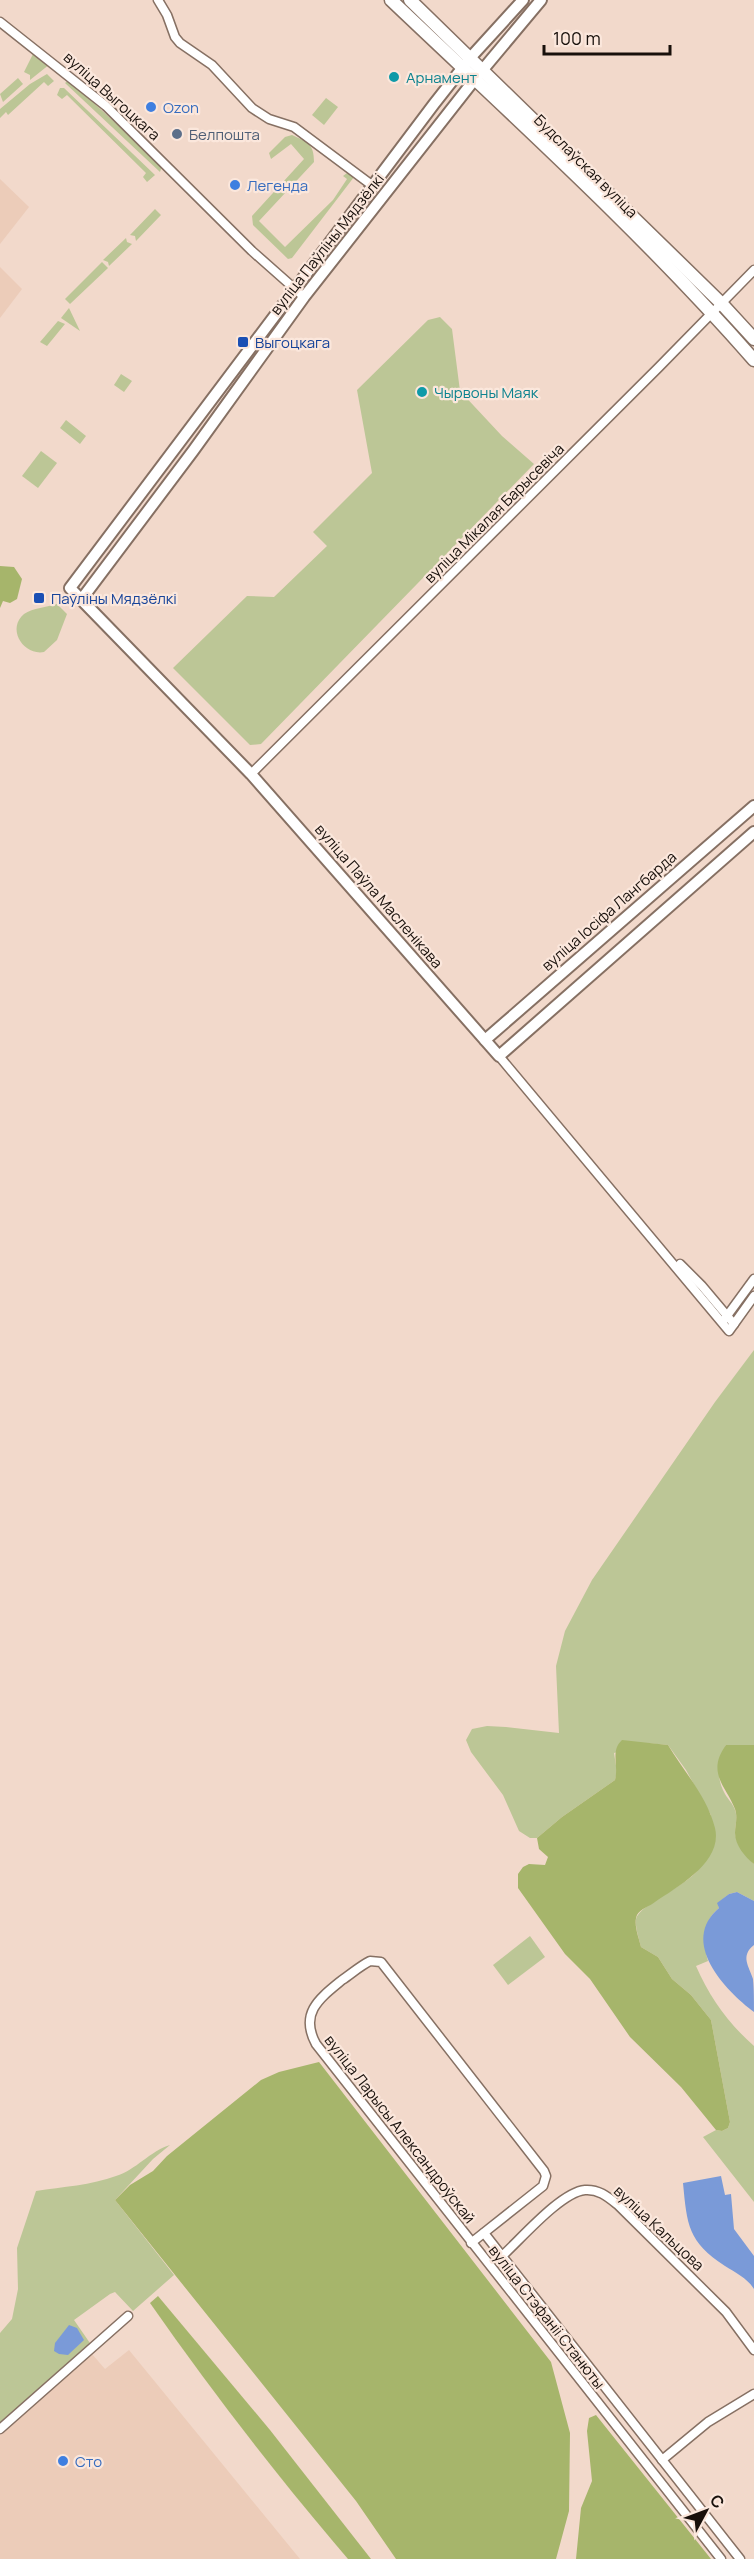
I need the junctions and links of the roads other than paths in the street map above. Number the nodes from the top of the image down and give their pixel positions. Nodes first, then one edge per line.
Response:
1 (158, 0) edge
2 (391, 0) edge
3 (411, 0) edge
4 (523, 0) edge
5 (540, 0) edge
6 (0, 22) edge
7 (467, 62) junction
8 (479, 74) junction
9 (373, 186) junction
10 (754, 270) edge
11 (299, 294) junction
12 (717, 308) junction
13 (754, 339) edge
14 (754, 360) edge
15 (70, 588) joint
16 (81, 600) junction
17 (251, 774) junction
18 (754, 806) edge
19 (754, 832) edge
20 (485, 1040) junction
21 (499, 1056) junction
22 (754, 1279) edge
23 (754, 1296) edge
24 (724, 1319) junction
25 (381, 1962) joint
26 (484, 2233) junction
27 (471, 2243) junction
28 (502, 2256) junction
29 (128, 2316) dead end
30 (754, 2350) edge
31 (754, 2394) edge
32 (0, 2429) edge
33 (662, 2460) junction
34 (721, 2559) edge
35 (740, 2559) edge

1 - 9 street
2 - 7 main road, Будслаўская вуліца
3 - 7 main road, Будслаўская вуліца
4 - 7 street, вуліца Паўліны Мядзёлкі
5 - 8 street, вуліца Паўліны Мядзёлкі
6 - 11 street, вуліца Выгоцкага
7 - 8 main road, Будслаўская вуліца
7 - 9 street, вуліца Паўліны Мядзёлкі
8 - 11 street, вуліца Паўліны Мядзёлкі
8 - 12 main road, Будслаўская вуліца
9 - 11 street, вуліца Паўліны Мядзёлкі
10 - 12 street, вуліца Мікалая Барысевіча
11 - 15 street, вуліца Паўліны Мядзёлкі
11 - 16 street, вуліца Паўліны Мядзёлкі
12 - 13 main road, Будслаўская вуліца
12 - 14 main road, Будслаўская вуліца
12 - 17 street, вуліца Мікалая Барысевіча
15 - 16 street, вуліца Паўла Масленікава
16 - 17 street, вуліца Паўла Масленікава
17 - 20 street, вуліца Паўла Масленікава
18 - 20 street, вуліца Іосіфа Лангбарда
19 - 21 street
20 - 21 street, вуліца Паўла Масленікава
21 - 24 street, вуліца Паўла Масленікава
22 - 24 street
23 - 24 street, вуліца Паўла Масленікава
25 - 26 street, вуліца Стэфаніі Станюты
25 - 27 street, вуліца Ларысы Александроўскай
26 - 27 street, вуліца Стэфаніі Станюты
26 - 28 street
27 - 34 street, вуліца Стэфаніі Станюты
28 - 30 street, вуліца Кальцова
28 - 33 street
29 - 32 street
31 - 33 street
33 - 35 street

